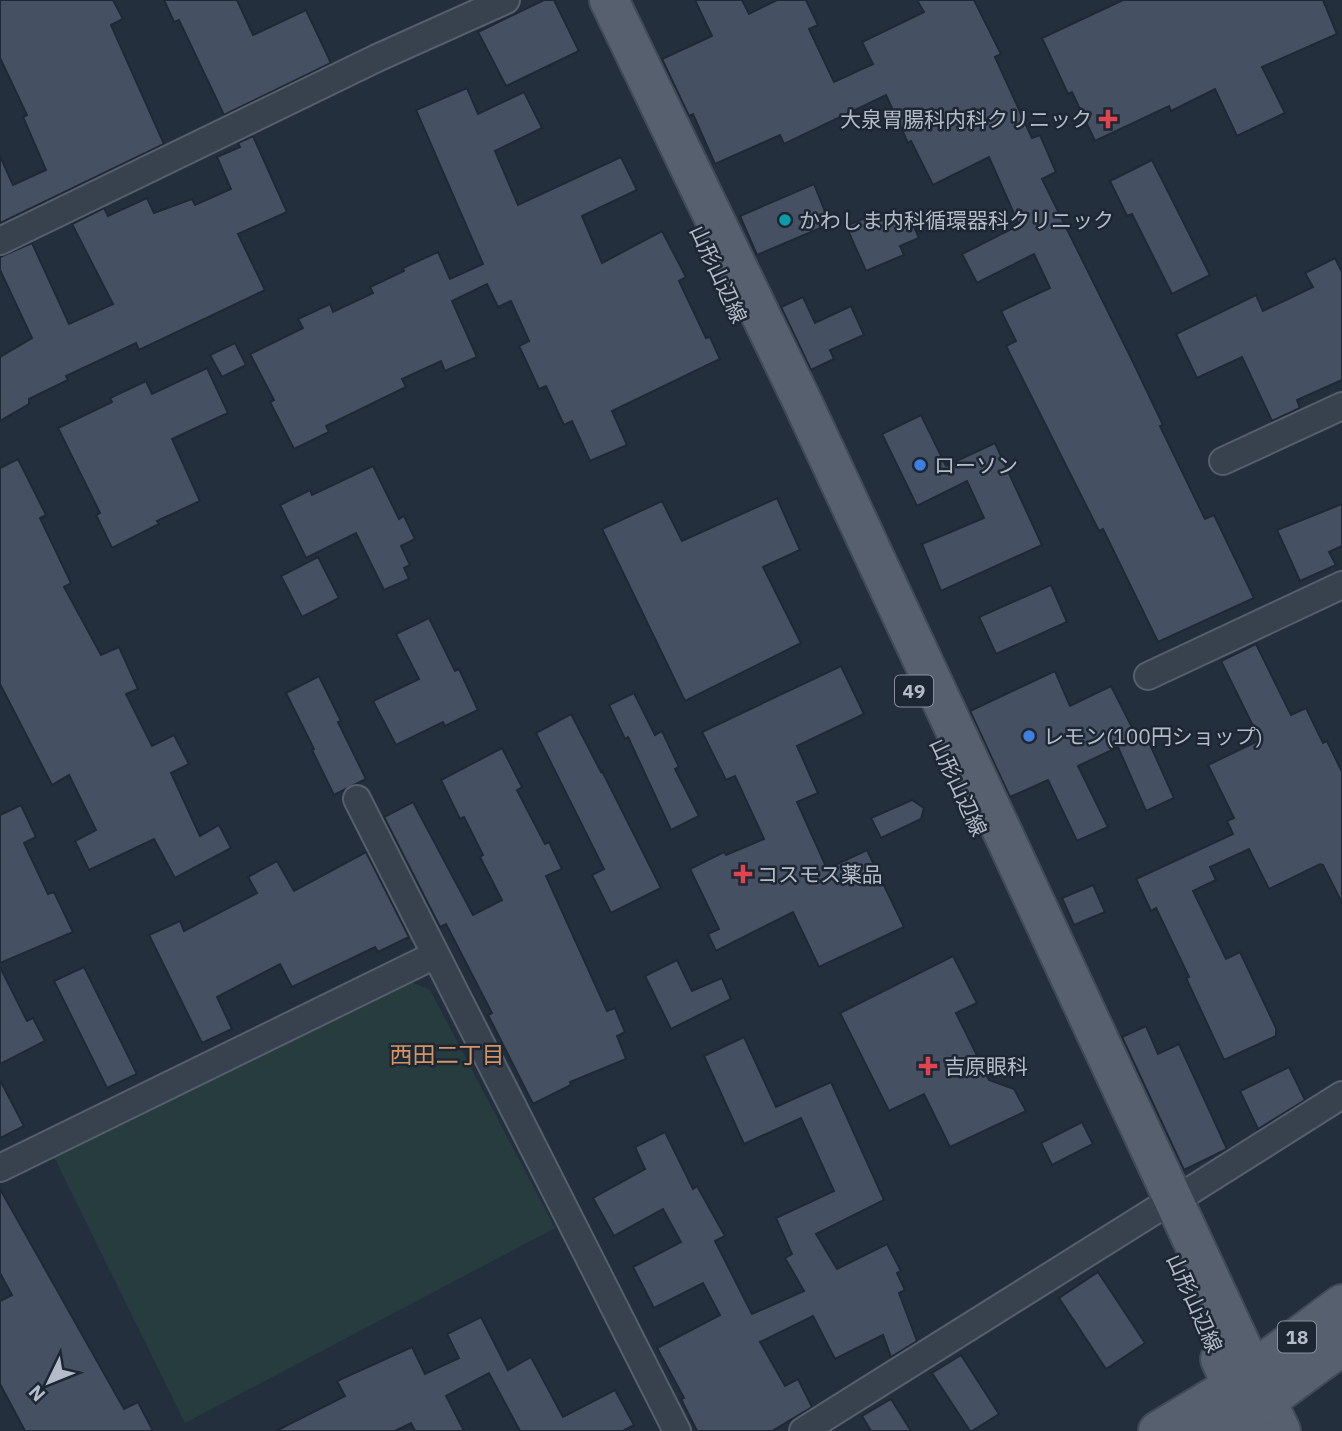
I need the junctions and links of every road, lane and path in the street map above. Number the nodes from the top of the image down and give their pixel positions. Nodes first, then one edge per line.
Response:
1 (506, 0) edge
2 (588, 0) edge
3 (609, 0) edge
4 (0, 241) edge
5 (1342, 407) edge
6 (1223, 461) dead end
7 (1342, 585) edge
8 (1148, 676) dead end
9 (357, 799) dead end
10 (435, 954) junction
11 (1342, 1095) edge
12 (0, 1168) edge
13 (1164, 1206) junction
14 (1342, 1304) edge
15 (1342, 1346) edge
16 (1248, 1409) edge
17 (677, 1431) edge
18 (803, 1431) edge
19 (1158, 1431) edge

1 - 4 street
2 - 13 main road, 山形山辺線 / 49
3 - 13 main road, 山形山辺線 / 49
5 - 6 street
7 - 8 street
9 - 10 street
10 - 12 street
10 - 17 street
11 - 13 street
13 - 16 main road, 山形山辺線 / 49
13 - 18 street
14 - 16 main road, 18
15 - 16 main road, 18
16 - 19 main road

